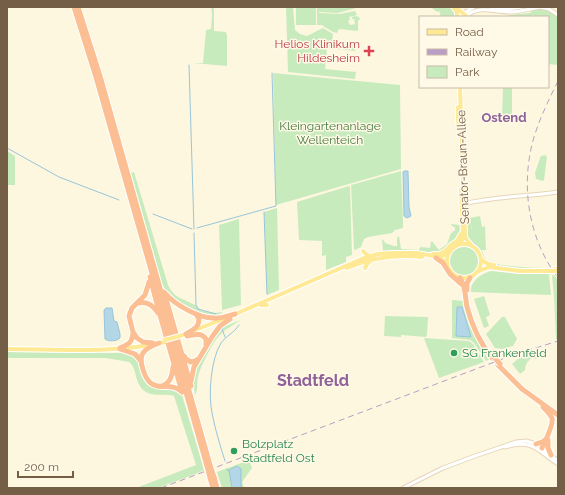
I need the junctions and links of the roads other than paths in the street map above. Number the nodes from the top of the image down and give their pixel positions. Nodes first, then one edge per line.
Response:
1 (74, 7) edge
2 (78, 7) edge
3 (452, 7) edge
4 (456, 7) edge
5 (460, 7) edge
6 (474, 7) edge
7 (490, 7) edge
8 (522, 7) edge
9 (540, 7) edge
10 (558, 15) edge
11 (462, 16) edge
12 (459, 88) edge
13 (558, 192) edge
14 (463, 204) junction
15 (462, 231) junction
16 (460, 244) junction
17 (471, 245) junction
18 (363, 251) dead end
19 (449, 252) junction
20 (416, 253) junction
21 (371, 258) junction
22 (436, 258) junction
23 (364, 260) junction
24 (482, 260) junction
25 (447, 263) junction
26 (150, 266) junction
27 (496, 267) junction
28 (365, 268) dead end
29 (557, 270) edge
30 (479, 272) junction
31 (460, 278) junction
32 (470, 278) junction
33 (150, 279) junction
34 (158, 281) junction
35 (164, 292) junction
36 (464, 292) junction
37 (135, 304) junction
38 (261, 305) junction
39 (267, 305) dead end
40 (184, 308) junction
41 (194, 312) junction
42 (235, 314) junction
43 (161, 318) junction
44 (230, 319) junction
45 (173, 320) junction
46 (133, 332) junction
47 (186, 335) junction
48 (163, 342) junction
49 (153, 343) junction
50 (120, 348) junction
51 (7, 349) edge
52 (205, 349) junction
53 (182, 352) junction
54 (200, 357) junction
55 (493, 357) junction
56 (142, 363) junction
57 (174, 364) junction
58 (190, 384) junction
59 (161, 386) junction
60 (521, 387) junction
61 (183, 393) junction
62 (528, 394) junction
63 (191, 403) junction
64 (558, 413) edge
65 (558, 423) edge
66 (547, 440) junction
67 (536, 444) junction
68 (542, 449) junction
69 (482, 453) junction
70 (551, 455) junction
71 (558, 461) edge
72 (558, 464) edge
73 (212, 477) junction
74 (213, 488) edge
75 (217, 488) edge
76 (403, 488) edge

1 - 26 highway
2 - 34 highway
3 - 11 main road
4 - 11 main road
5 - 6 street
6 - 11 street
7 - 8 street
9 - 10 street
9 - 11 street
12 - 14 main road, Senator-Braun-Allee
13 - 14 street
14 - 15 main road, Senator-Braun-Allee
14 - 17 main road, Senator-Braun-Allee
15 - 16 main road, Senator-Braun-Allee
15 - 20 main road
16 - 17 main road
16 - 19 main road
17 - 24 main road
18 - 21 main road
19 - 20 main road
19 - 25 main road
20 - 21 main road
21 - 22 main road
21 - 23 main road
21 - 28 main road
22 - 25 main road
22 - 36 highway
23 - 38 main road
23 - 42 main road
24 - 27 main road
24 - 30 main road
25 - 31 main road
26 - 33 highway
26 - 63 highway
27 - 29 main road, bridge
27 - 30 main road
30 - 32 main road
31 - 32 main road
31 - 36 highway
32 - 55 highway
33 - 37 highway
33 - 43 highway
34 - 35 highway
34 - 63 highway
35 - 40 highway
35 - 45 highway
36 - 55 highway
37 - 43 highway
37 - 46 highway
38 - 39 main road
38 - 44 main road
40 - 41 highway
40 - 45 highway
41 - 42 highway
41 - 47 highway
42 - 47 main road
43 - 57 highway
44 - 47 main road
44 - 52 highway
45 - 53 highway
46 - 49 highway
46 - 50 highway
47 - 48 main road, bridge
47 - 52 highway
48 - 49 main road
48 - 50 main road
48 - 56 highway
49 - 50 main road
50 - 51 main road
50 - 56 highway
52 - 54 highway
53 - 54 highway
53 - 58 highway
54 - 58 highway
55 - 60 highway, bridge
56 - 59 highway
57 - 59 highway
57 - 61 highway
58 - 63 highway
59 - 61 highway
60 - 62 highway
60 - 64 highway
61 - 63 highway
62 - 64 highway
62 - 66 highway
63 - 73 highway, bridge
65 - 66 highway
66 - 67 highway
66 - 68 highway
66 - 70 highway
67 - 68 street
67 - 69 street
68 - 69 street
68 - 70 street
68 - 72 street
69 - 76 street
70 - 71 street
73 - 74 highway
73 - 75 highway

